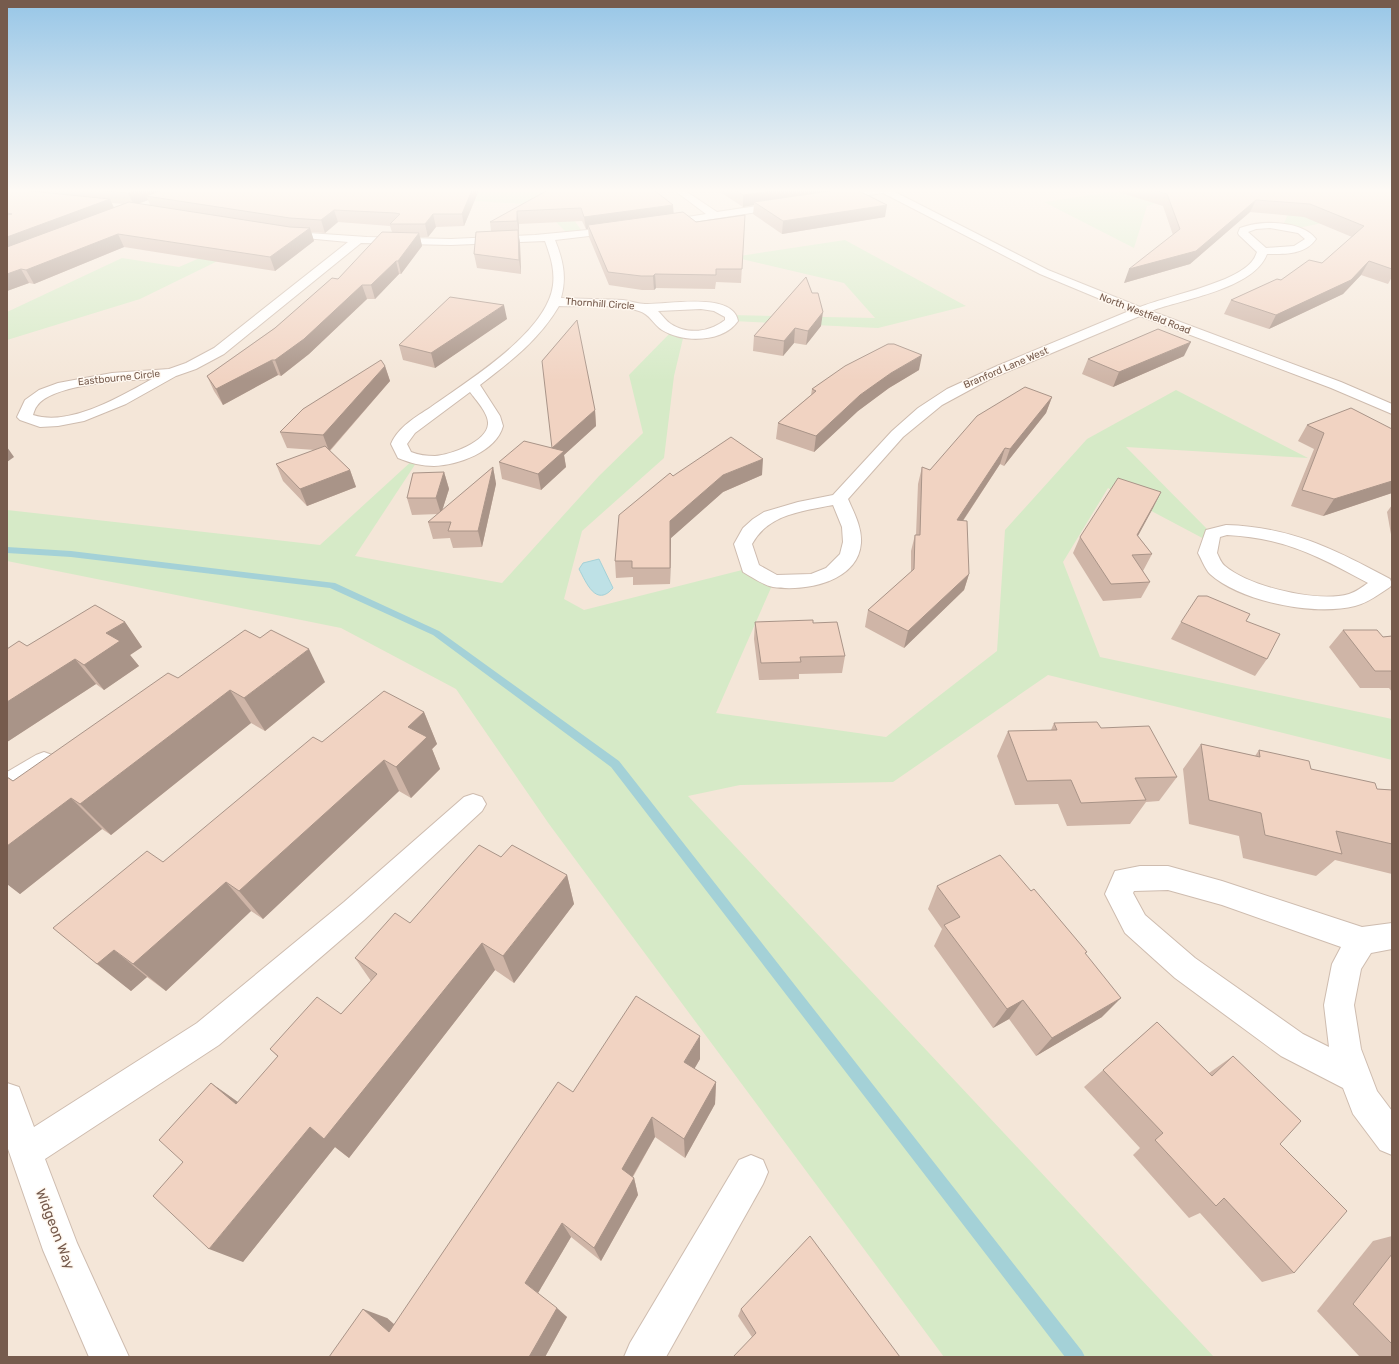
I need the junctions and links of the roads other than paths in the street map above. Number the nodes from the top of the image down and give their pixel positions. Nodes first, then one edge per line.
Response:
1 (341, 254) edge
2 (556, 254) edge
3 (1008, 254) edge
4 (1262, 254) edge
5 (556, 302) junction
6 (644, 308) junction
7 (1138, 312) junction
8 (172, 373) junction
9 (472, 384) junction
10 (1392, 409) edge
11 (838, 499) junction
12 (1387, 583) edge
13 (60, 751) edge
14 (7, 784) edge
15 (473, 804) dead end
16 (1392, 936) edge
17 (1362, 941) junction
18 (1356, 1077) junction
19 (7, 1099) edge
20 (1392, 1138) edge
21 (27, 1151) junction
22 (751, 1172) dead end
23 (109, 1357) edge
24 (644, 1357) edge

1 - 8 street, Eastbourne Circle
2 - 5 street
3 - 7 street, North Westfield Road
4 - 7 street, Branford Lane West
5 - 6 street, Thornhill Circle
5 - 9 street
6 - 6 street, Thornhill Circle
7 - 10 street, North Westfield Road
7 - 11 street, Branford Lane West
8 - 8 street, Eastbourne Circle
9 - 9 street
11 - 11 street
12 - 12 street
13 - 14 street
15 - 21 street
16 - 17 street
17 - 18 street
17 - 18 street
18 - 20 street
19 - 21 street, Widgeon Way
21 - 23 street, Widgeon Way
22 - 24 street

